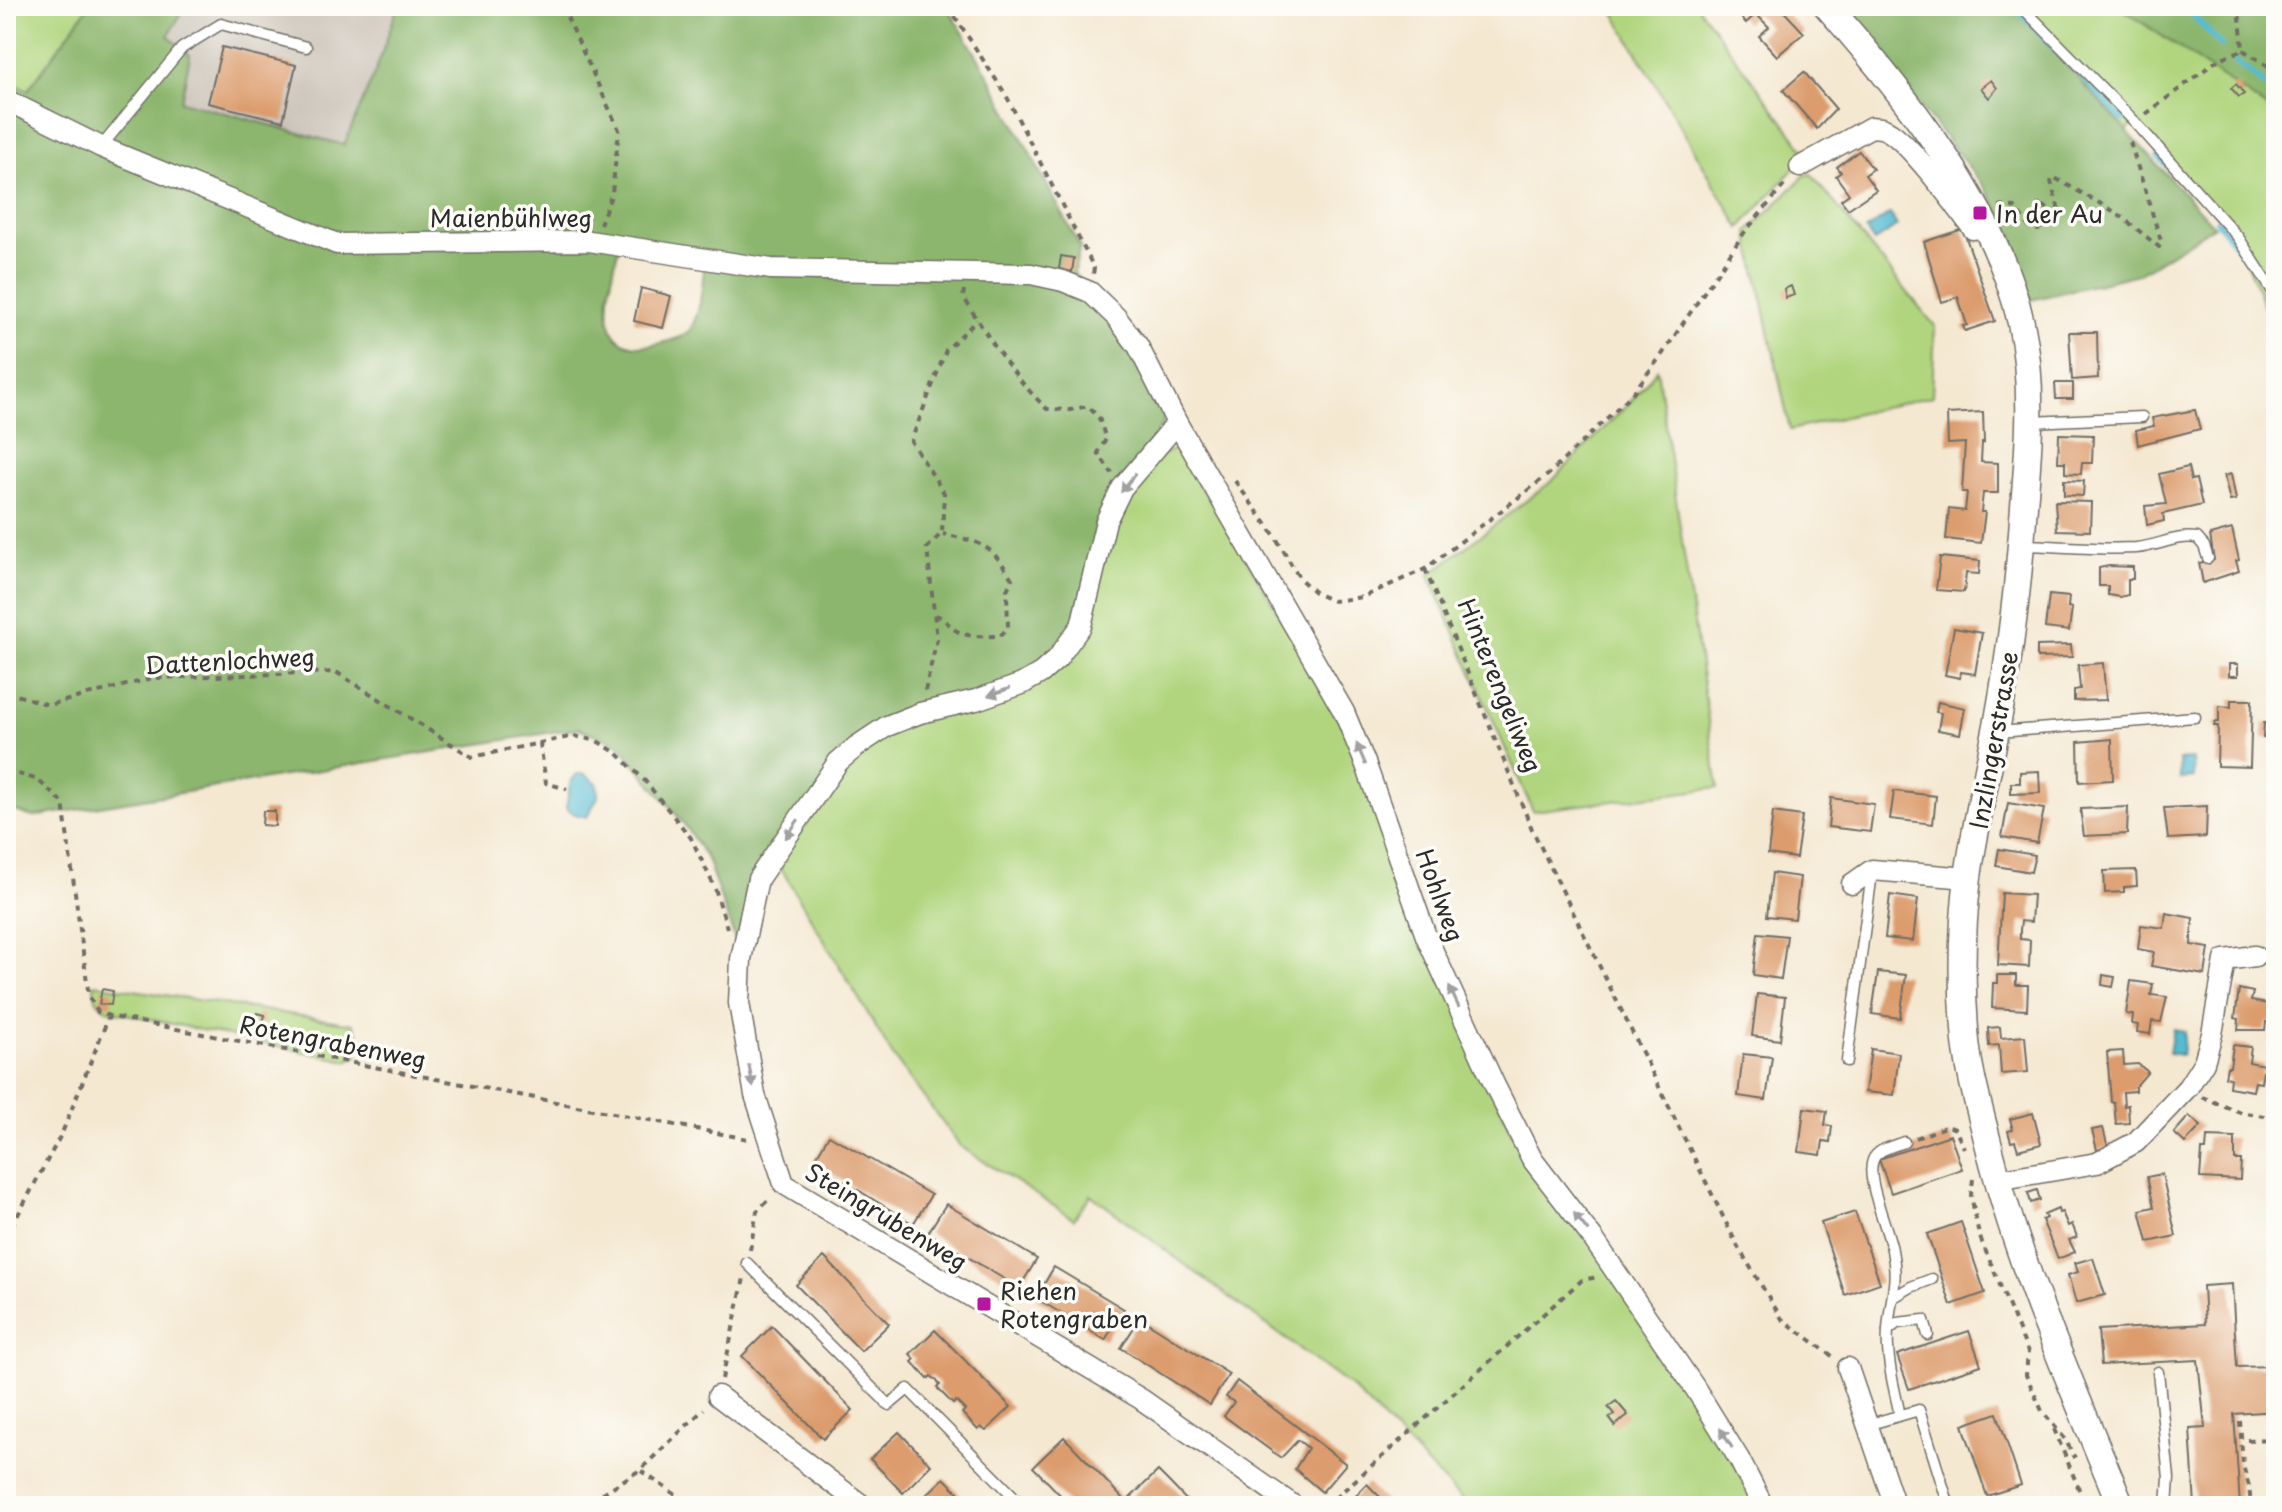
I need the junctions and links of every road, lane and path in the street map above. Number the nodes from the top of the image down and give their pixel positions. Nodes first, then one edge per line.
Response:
1 (562, 6) edge
2 (948, 6) edge
3 (1827, 6) edge
4 (2021, 6) edge
5 (2232, 6) edge
6 (306, 47) dead end
7 (2243, 50) junction
8 (2276, 71) edge
9 (6, 100) edge
10 (2135, 122) junction
11 (2129, 139) dead end
12 (101, 147) junction
13 (1800, 167) joint
14 (1991, 207) dead end
15 (1977, 228) dead end
16 (589, 241) junction
17 (966, 272) junction
18 (1090, 292) junction
19 (2276, 296) edge
20 (977, 320) junction
21 (2142, 417) dead end
22 (2029, 422) junction
23 (1177, 423) junction
24 (1227, 471) dead end
25 (1122, 488) junction
26 (942, 533) junction
27 (2021, 545) junction
28 (2208, 558) dead end
29 (1425, 569) junction
30 (935, 615) junction
31 (6, 692) edge
32 (920, 713) junction
33 (2195, 717) dead end
34 (1996, 732) junction
35 (540, 743) junction
36 (6, 770) edge
37 (567, 789) dead end
38 (1872, 870) junction
39 (1968, 878) junction
40 (1852, 884) dead end
41 (2255, 956) dead end
42 (741, 959) junction
43 (109, 1016) junction
44 (1847, 1061) dead end
45 (2188, 1087) junction
46 (2276, 1118) edge
47 (1904, 1142) joint
48 (770, 1144) junction
49 (1968, 1158) dead end
50 (1985, 1176) junction
51 (784, 1184) junction
52 (6, 1237) edge
53 (747, 1263) junction
54 (1602, 1277) dead end
55 (1932, 1279) dead end
56 (1894, 1297) junction
57 (1888, 1330) junction
58 (1928, 1335) dead end
59 (1848, 1368) joint
60 (2158, 1372) dead end
61 (718, 1396) junction
62 (1900, 1415) junction
63 (2240, 1421) dead end
64 (2052, 1423) junction
65 (1867, 1425) junction
66 (2276, 1439) edge
67 (2247, 1440) dead end
68 (2079, 1466) dead end
69 (640, 1470) junction
70 (582, 1506) edge
71 (692, 1506) edge
72 (863, 1506) edge
73 (1023, 1506) edge
74 (1294, 1506) edge
75 (1326, 1506) edge
76 (1763, 1506) edge
77 (1895, 1506) edge
78 (1949, 1506) edge
79 (2086, 1506) edge
80 (2121, 1506) edge
81 (2167, 1506) edge
82 (2251, 1506) edge

1 - 16 path
2 - 18 path
3 - 22 street, Inzlingerstrasse
4 - 10 lane
5 - 7 path
6 - 12 lane
7 - 8 path
7 - 10 path
9 - 12 street, Maienbühlweg
10 - 19 lane
11 - 14 path
12 - 16 street, Maienbühlweg
13 - 15 street
13 - 29 path
16 - 17 street, Maienbühlweg
17 - 18 street, Maienbühlweg
17 - 20 path
18 - 23 street, Hohlweg
20 - 25 path
20 - 26 path
21 - 22 lane
22 - 27 street, Inzlingerstrasse
23 -> 25 street, Steingrubenweg
76 -> 23 street, Hohlweg
24 - 29 path
25 -> 32 street, Steingrubenweg
26 - 30 path
26 - 30 path
27 - 28 lane
27 - 34 street, Inzlingerstrasse
29 - 59 path, Hinterengeliweg
30 - 32 path
31 - 35 path, Dattenlochweg
32 -> 42 street, Steingrubenweg
33 - 34 lane
34 - 39 street, Inzlingerstrasse
35 - 37 path
35 - 42 path, Dattenlochweg
36 - 43 path
38 - 39 street
38 - 40 street
38 - 44 lane
39 - 50 street, Inzlingerstrasse
41 - 45 street
42 -> 48 street, Steingrubenweg
43 - 48 path, Rotengrabenweg
43 - 52 path
45 - 46 path
45 - 50 street
47 - 49 path
47 - 56 lane
48 - 51 street, Steingrubenweg
50 - 64 path
50 - 80 street, Inzlingerstrasse
51 - 53 path
51 - 74 street, Steingrubenweg
53 - 61 path
53 - 73 lane
54 - 75 path
55 - 56 lane
56 - 57 lane
57 - 58 lane
57 - 62 lane
59 - 65 street
60 - 81 lane
61 - 69 path
61 - 72 street
62 - 65 lane
62 - 78 lane
63 - 82 path
64 - 68 path
64 - 79 path
65 - 77 street
66 - 67 path
69 - 70 path
69 - 71 path

